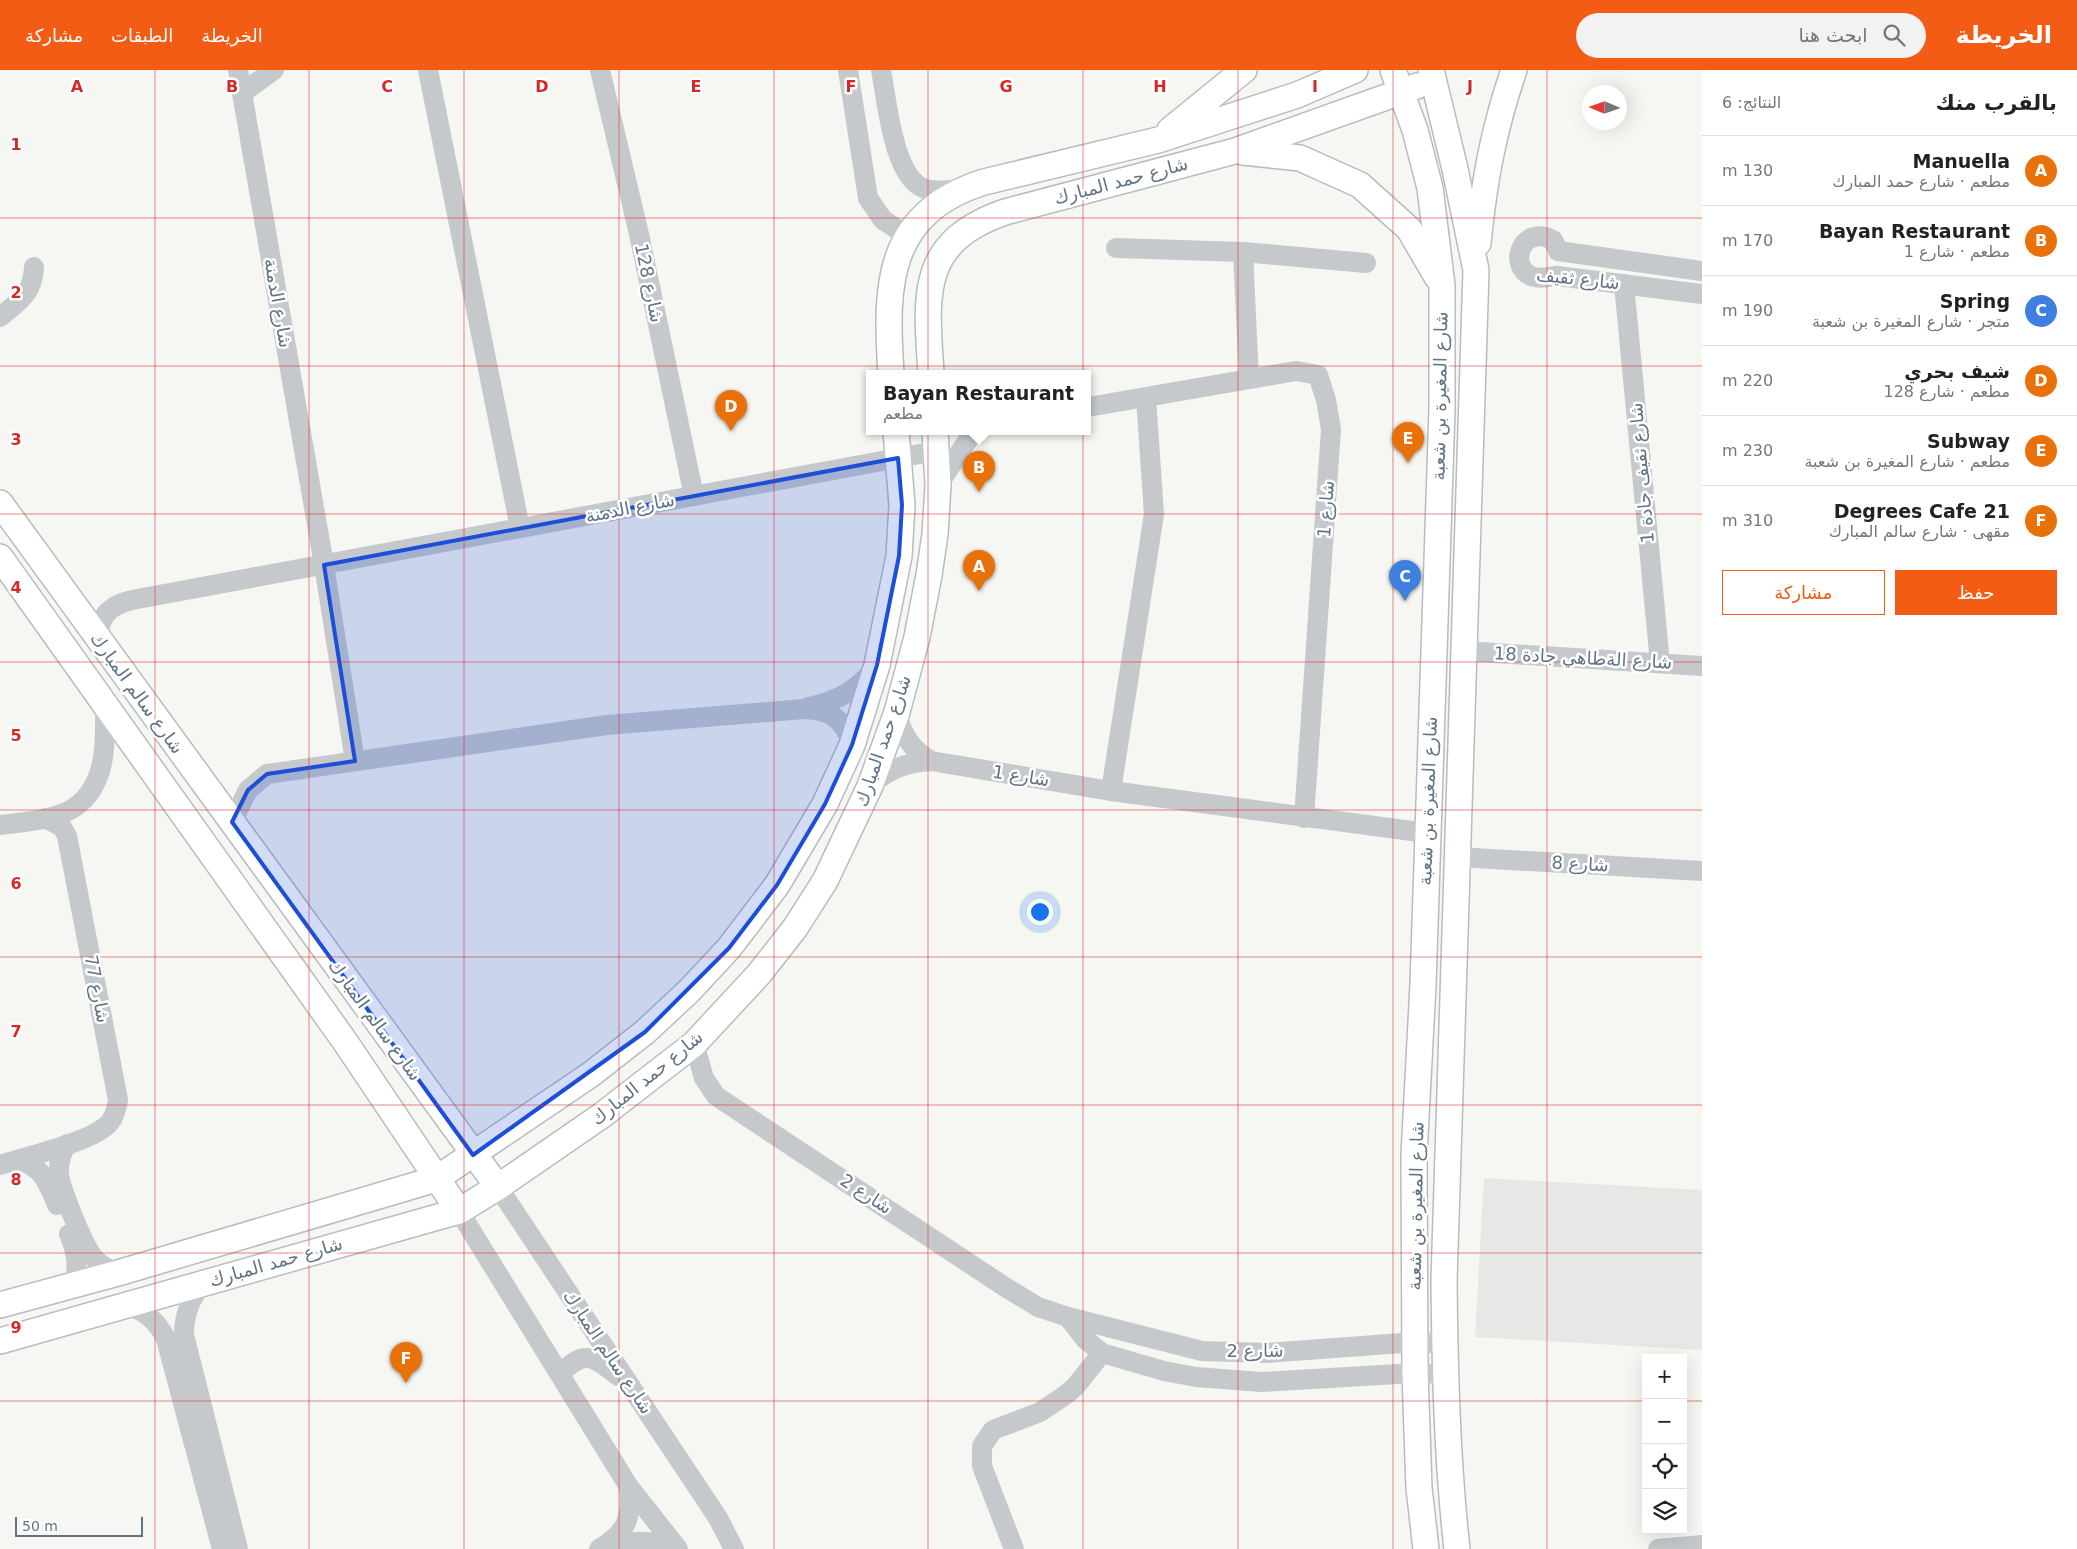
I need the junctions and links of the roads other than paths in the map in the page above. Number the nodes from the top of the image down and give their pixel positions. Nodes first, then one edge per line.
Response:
1 (238, 70) edge
2 (274, 70) edge
3 (428, 70) edge
4 (600, 70) edge
5 (848, 70) edge
6 (881, 70) edge
7 (1244, 70) edge
8 (1355, 70) edge
9 (1514, 70) edge
10 (1438, 73) edge
11 (1398, 81) edge
12 (242, 94) junction
13 (886, 95) junction
14 (854, 102) junction
15 (1158, 140) junction
16 (1235, 151) junction
17 (958, 190) junction
18 (908, 236) junction
19 (1116, 248) dead end
20 (1243, 252) junction
21 (1366, 263) dead end
22 (34, 266) dead end
23 (1476, 270) junction
24 (1702, 271) edge
25 (1624, 284) junction
26 (1442, 286) junction
27 (1702, 294) edge
28 (0, 317) edge
29 (892, 370) edge
30 (931, 370) edge
31 (1250, 379) junction
32 (1146, 398) junction
33 (1091, 407) edge
34 (896, 435) edge
35 (971, 435) edge
36 (935, 441) edge
37 (898, 458) junction
38 (938, 485) junction
39 (694, 496) junction
40 (0, 503) edge
41 (520, 528) junction
42 (0, 557) edge
43 (324, 565) junction
44 (99, 640) junction
45 (1464, 651) junction
46 (1660, 663) junction
47 (877, 665) junction
48 (1702, 666) edge
49 (105, 703) junction
50 (804, 709) junction
51 (898, 712) junction
52 (852, 745) junction
53 (354, 761) junction
54 (931, 762) junction
55 (870, 786) junction
56 (1111, 791) junction
57 (45, 818) junction
58 (1304, 818) junction
59 (232, 822) junction
60 (0, 825) edge
61 (1427, 833) junction
62 (1457, 856) junction
63 (1702, 871) edge
64 (381, 1029) junction
65 (346, 1044) junction
66 (694, 1044) junction
67 (67, 1144) junction
68 (473, 1155) junction
69 (9, 1162) edge
70 (436, 1179) junction
71 (498, 1187) junction
72 (459, 1211) junction
73 (118, 1273) junction
74 (204, 1282) junction
75 (73, 1285) junction
76 (0, 1305) edge
77 (125, 1305) junction
78 (1068, 1317) junction
79 (0, 1341) edge
80 (1416, 1342) junction
81 (1445, 1344) junction
82 (1102, 1353) junction
83 (1415, 1373) junction
84 (560, 1374) junction
85 (1445, 1374) junction
86 (185, 1375) junction
87 (634, 1391) junction
88 (630, 1487) junction
89 (1702, 1545) edge
90 (222, 1549) edge
91 (238, 1549) edge
92 (599, 1549) edge
93 (672, 1549) edge
94 (678, 1549) edge
95 (734, 1549) edge
96 (1014, 1549) edge
97 (1426, 1549) edge
98 (1458, 1549) edge
99 (1658, 1549) edge

1 - 12 street, شارع الدمنة
2 - 12 street
3 - 41 street
4 - 39 street, شارع 128
5 - 14 street
6 - 13 street
7 - 15 main road
8 - 15 main road, شارع حمد المبارك
9 - 23 main road
10 - 11 main road, شارع المغيرة بن شعبة
10 - 23 main road, شارع المغيرة بن شعبة
11 - 16 main road, شارع حمد المبارك
11 - 26 main road, شارع المغيرة بن شعبة
12 - 43 street, شارع الدمنة
13 - 14 street
13 - 17 street
14 - 18 street
15 - 17 main road, شارع حمد المبارك
16 - 26 main road
16 - 30 main road, شارع حمد المبارك
17 - 18 main road, شارع حمد المبارك
18 - 29 main road, شارع حمد المبارك
19 - 20 street
20 - 21 street
20 - 31 street
22 - 28 street
23 - 45 main road, شارع المغيرة بن شعبة
24 - 25 street, شارع ثقيف
25 - 27 street, شارع ثقيف
25 - 46 street, شارع ثقيف جادة 1
26 - 61 main road, شارع المغيرة بن شعبة
31 - 32 street, شارع 1
31 - 58 street, شارع 1
32 - 33 street, شارع 1
32 - 56 street
34 - 37 main road, شارع حمد المبارك
35 - 38 street
36 - 37 street, شارع الدمنة
36 - 38 main road, شارع حمد المبارك
37 - 39 street, شارع الدمنة
37 - 47 main road, شارع حمد المبارك
38 - 51 main road, شارع حمد المبارك
39 - 41 street, شارع الدمنة
40 - 44 main road, شارع سالم المبارك
41 - 43 street, شارع الدمنة
42 - 49 main road, شارع سالم المبارك
43 - 44 street, شارع الدمنة
43 - 53 street, شارع الدمنة
44 - 59 main road, شارع سالم المبارك
45 - 46 street, شارع الةطاهي جادة 18
45 - 62 main road, شارع المغيرة بن شعبة
46 - 48 street, شارع الةطاهي جادة 18
47 - 50 street
47 - 52 main road, شارع حمد المبارك
49 - 57 street
49 - 65 main road, شارع سالم المبارك
50 - 52 street
50 - 53 street
51 - 54 street
51 - 55 main road, شارع حمد المبارك
52 - 68 main road, شارع حمد المبارك
53 - 59 street
54 - 55 street, شارع 1
54 - 56 street, شارع 1
55 - 66 main road, شارع حمد المبارك
56 - 58 street, شارع 1
57 - 60 street
57 - 67 street, شارع 77
58 - 61 street, شارع 1
59 - 64 main road, شارع سالم المبارك
61 - 80 main road, شارع المغيرة بن شعبة
62 - 63 street, شارع 8
62 - 81 main road, شارع المغيرة بن شعبة
64 - 65 main road
64 - 68 main road, شارع سالم المبارك
65 - 70 main road, شارع سالم المبارك
66 - 71 main road, شارع حمد المبارك
66 - 78 street, شارع 2
67 - 69 street, شارع 77
67 - 73 street
68 - 70 main road, شارع حمد المبارك
68 - 71 main road, شارع سالم المبارك
69 - 75 street, شارع 77
70 - 72 main road, شارع سالم المبارك
70 - 73 main road, شارع حمد المبارك
71 - 72 main road, شارع حمد المبارك
71 - 87 street, شارع سالم المبارك
72 - 74 main road, شارع حمد المبارك
72 - 84 street, شارع سالم المبارك
73 - 75 main road, شارع حمد المبارك
74 - 77 main road, شارع حمد المبارك
74 - 86 street
75 - 76 main road, شارع حمد المبارك
77 - 79 main road, شارع حمد المبارك
77 - 86 street
78 - 80 street, شارع 2
78 - 82 street, شارع 2
80 - 81 street, شارع 2
80 - 83 main road, شارع المغيرة بن شعبة
81 - 85 main road, شارع المغيرة بن شعبة
82 - 83 street, شارع 2
82 - 96 street
83 - 85 street, شارع 2
83 - 97 main road, شارع المغيرة بن شعبة
84 - 87 street
84 - 88 street, شارع سالم المبارك
85 - 98 main road, شارع المغيرة بن شعبة
86 - 90 street
86 - 91 street
87 - 95 street, شارع سالم المبارك
88 - 92 street
88 - 94 street, شارع سالم المبارك
89 - 99 street
92 - 93 street

